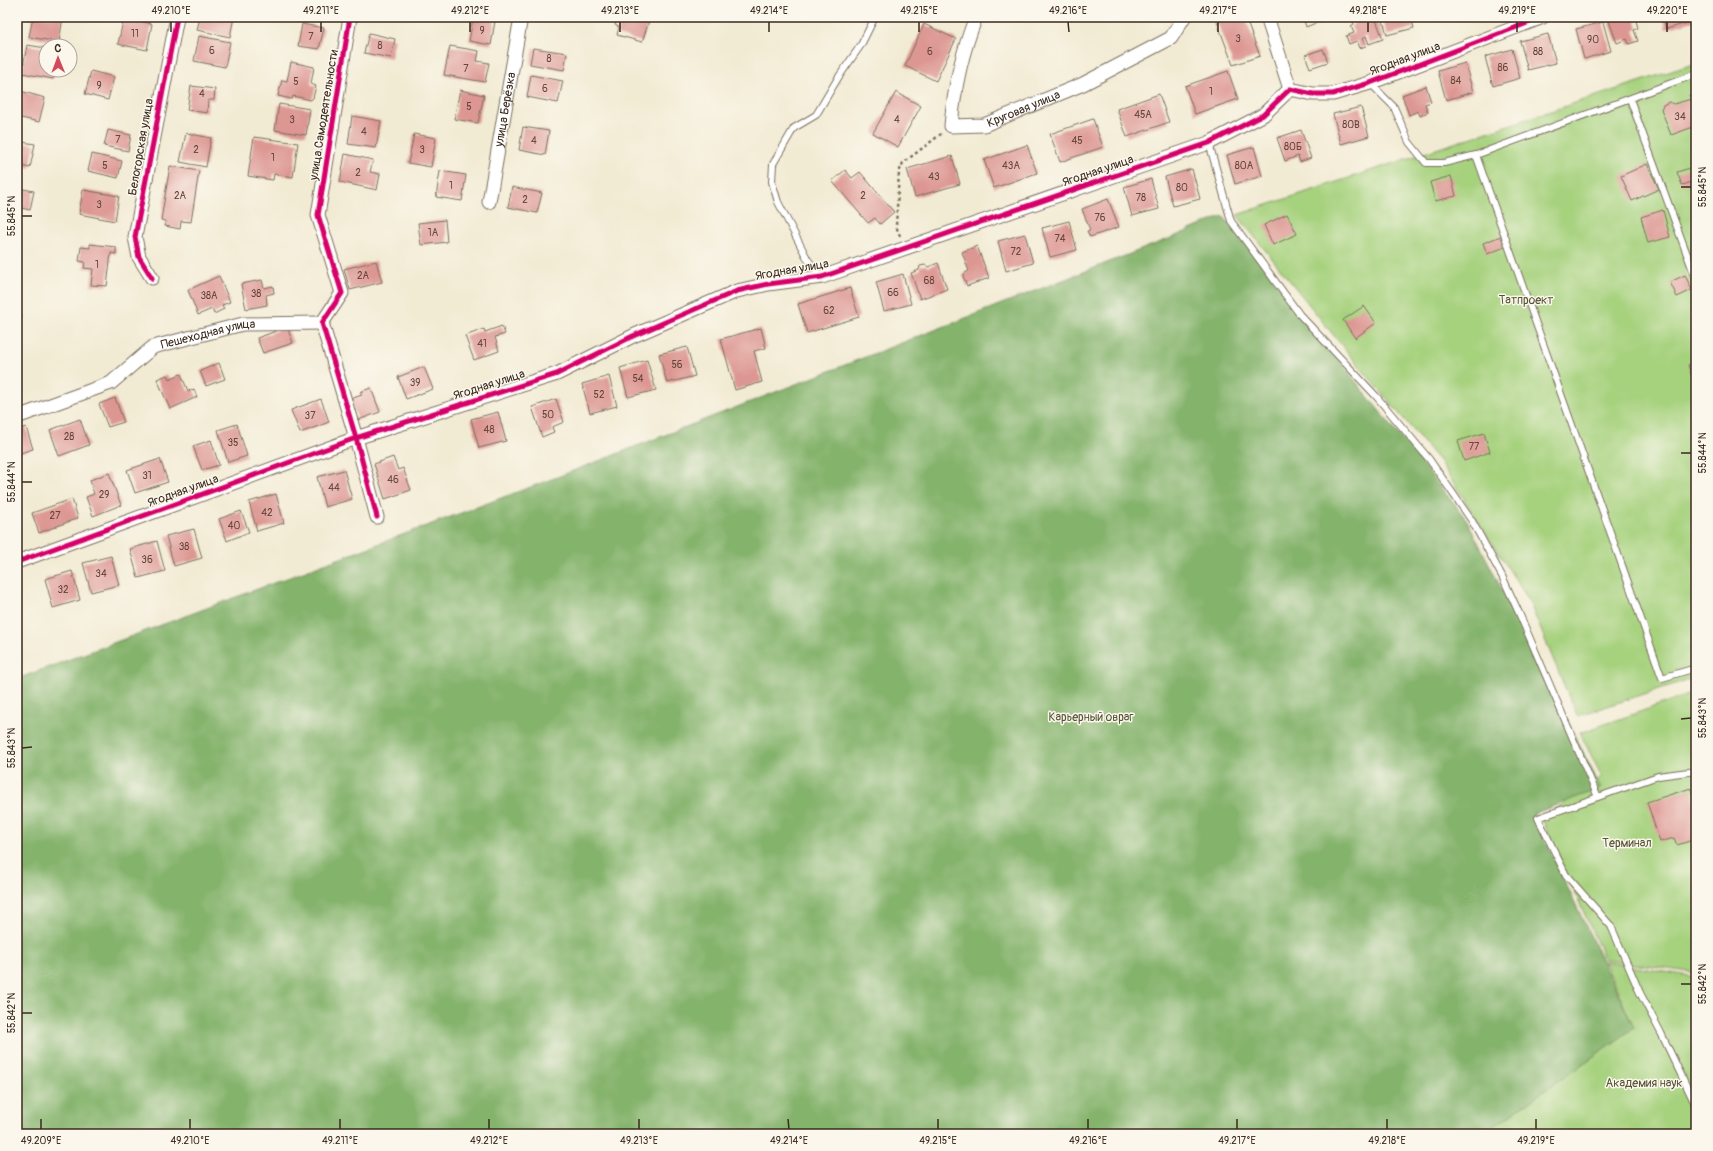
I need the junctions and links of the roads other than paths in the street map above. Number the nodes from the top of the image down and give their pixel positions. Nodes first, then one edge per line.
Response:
1 (177, 17) edge
2 (350, 17) edge
3 (521, 17) edge
4 (875, 17) edge
5 (1184, 17) edge
6 (1267, 17) edge
7 (1543, 17) edge
8 (972, 18) edge
9 (1696, 74) edge
10 (1370, 83) junction
11 (1290, 88) junction
12 (1630, 99) junction
13 (1209, 143) junction
14 (1476, 155) junction
15 (489, 202) dead end
16 (822, 277) junction
17 (152, 278) dead end
18 (1696, 279) edge
19 (322, 323) junction
20 (17, 417) edge
21 (356, 438) junction
22 (377, 517) dead end
23 (17, 562) edge
24 (1696, 668) edge
25 (1696, 771) edge
26 (1598, 797) junction
27 (1696, 1106) edge

1 - 17 street, Белогорская улица
2 - 19 street, улица Самодеятельности
3 - 15 street, улица Берёзка
4 - 16 lane
5 - 8 street, Круговая улица
6 - 11 street
7 - 10 street, Ягодная улица
9 - 12 lane
10 - 11 street, Ягодная улица
10 - 14 lane
11 - 13 street, Ягодная улица
12 - 14 lane
12 - 18 lane
13 - 16 street, Ягодная улица
13 - 26 lane
14 - 24 lane
16 - 21 street, Ягодная улица
19 - 20 street, Пешеходная улица
19 - 21 street
21 - 22 street
21 - 23 street, Ягодная улица
25 - 26 lane
26 - 27 lane

